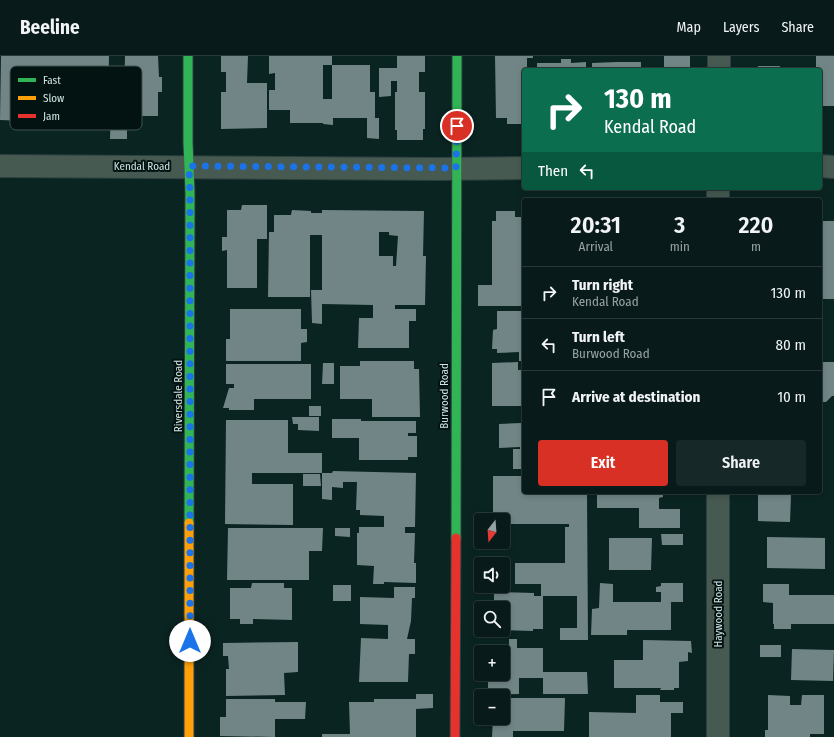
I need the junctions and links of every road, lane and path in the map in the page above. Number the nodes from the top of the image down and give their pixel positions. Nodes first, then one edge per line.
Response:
1 (188, 56) edge
2 (457, 56) edge
3 (718, 56) edge
4 (718, 68) edge
5 (0, 166) edge
6 (189, 166) junction
7 (822, 166) edge
8 (834, 166) edge
9 (456, 168) junction
10 (522, 168) edge
11 (718, 494) edge
12 (189, 737) edge
13 (456, 737) edge
14 (718, 737) edge

1 - 6 street, Riversdale Road
2 - 9 street, Burwood Road
3 - 4 street
5 - 6 street, Kendal Road
6 - 9 street, Kendal Road
6 - 12 street, Riversdale Road
7 - 8 street
9 - 10 street, Kendal Road
9 - 13 street, Burwood Road
11 - 14 street, Haywood Road

